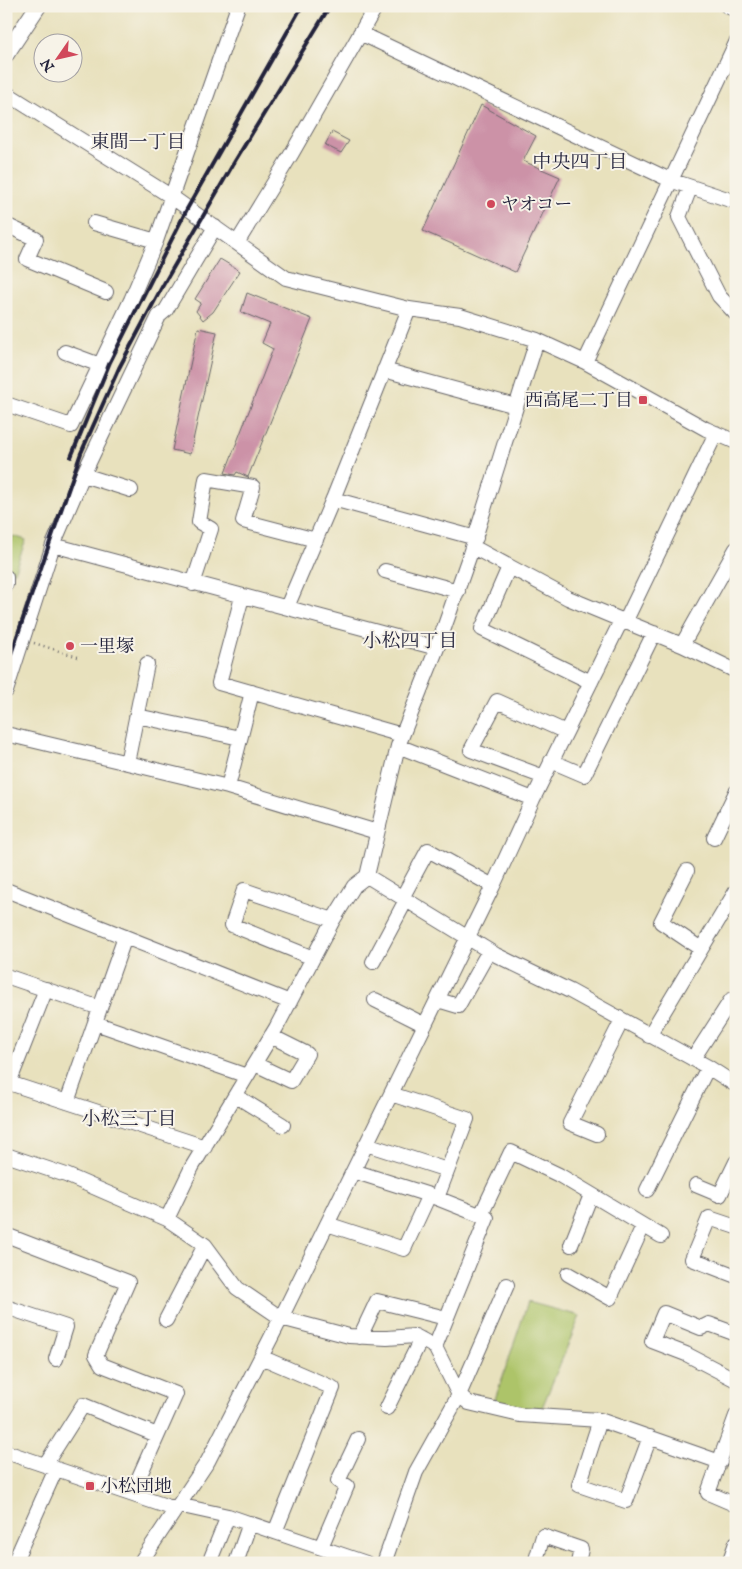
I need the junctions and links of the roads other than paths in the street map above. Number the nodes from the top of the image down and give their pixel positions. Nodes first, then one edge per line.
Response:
1 (238, 6) edge
2 (376, 6) edge
3 (727, 6) edge
4 (33, 8) edge
5 (736, 10) edge
6 (360, 33) junction
7 (736, 43) edge
8 (6, 54) edge
9 (6, 93) edge
10 (670, 180) junction
11 (690, 188) junction
12 (172, 197) junction
13 (736, 202) edge
14 (94, 223) dead end
15 (6, 225) edge
16 (215, 227) junction
17 (156, 241) junction
18 (237, 243) junction
19 (106, 292) dead end
20 (409, 308) junction
21 (736, 314) edge
22 (537, 340) junction
23 (65, 352) dead end
24 (585, 362) junction
25 (100, 365) junction
26 (384, 370) junction
27 (516, 406) junction
28 (8, 408) edge
29 (716, 433) junction
30 (736, 442) edge
31 (83, 475) junction
32 (131, 490) dead end
33 (333, 499) junction
34 (316, 540) junction
35 (474, 542) junction
36 (53, 545) junction
37 (736, 549) edge
38 (508, 567) junction
39 (385, 571) dead end
40 (6, 577) edge
41 (6, 584) edge
42 (193, 584) junction
43 (458, 591) junction
44 (242, 597) junction
45 (287, 607) junction
46 (623, 621) junction
47 (654, 633) junction
48 (682, 644) junction
49 (437, 648) junction
50 (147, 664) dead end
51 (736, 671) edge
52 (591, 682) junction
53 (6, 691) edge
54 (252, 692) junction
55 (137, 716) junction
56 (566, 732) junction
57 (6, 734) edge
58 (240, 738) junction
59 (400, 741) junction
60 (551, 761) junction
61 (127, 763) junction
62 (544, 777) junction
63 (228, 787) junction
64 (736, 792) edge
65 (533, 798) junction
66 (377, 832) junction
67 (714, 838) dead end
68 (687, 871) dead end
69 (366, 876) junction
70 (493, 886) junction
71 (6, 890) edge
72 (736, 891) edge
73 (404, 899) junction
74 (732, 907) edge
75 (333, 920) junction
76 (125, 937) junction
77 (468, 938) junction
78 (701, 949) junction
79 (488, 951) junction
80 (312, 958) junction
81 (373, 962) dead end
82 (6, 976) edge
83 (46, 989) junction
84 (374, 1000) dead end
85 (438, 1000) junction
86 (290, 1002) junction
87 (736, 1002) edge
88 (100, 1008) junction
89 (622, 1020) junction
90 (95, 1023) junction
91 (425, 1025) junction
92 (271, 1036) junction
93 (649, 1036) junction
94 (693, 1059) junction
95 (708, 1067) junction
96 (251, 1070) junction
97 (8, 1083) edge
98 (736, 1085) edge
99 (391, 1094) junction
100 (236, 1096) junction
101 (67, 1102) junction
102 (283, 1125) dead end
103 (597, 1134) dead end
104 (366, 1144) junction
105 (205, 1147) junction
106 (6, 1154) edge
107 (736, 1162) edge
108 (447, 1170) junction
109 (353, 1171) junction
110 (696, 1185) dead end
111 (647, 1190) dead end
112 (591, 1195) junction
113 (433, 1196) junction
114 (481, 1216) junction
115 (167, 1219) junction
116 (327, 1224) junction
117 (644, 1226) junction
118 (736, 1228) edge
119 (6, 1235) edge
120 (661, 1236) dead end
121 (206, 1245) junction
122 (571, 1245) dead end
123 (568, 1274) dead end
124 (736, 1276) edge
125 (507, 1285) dead end
126 (6, 1307) edge
127 (280, 1318) junction
128 (446, 1318) junction
129 (166, 1320) dead end
130 (736, 1334) edge
131 (360, 1337) junction
132 (421, 1340) junction
133 (435, 1347) junction
134 (261, 1357) junction
135 (56, 1359) dead end
136 (736, 1380) edge
137 (459, 1395) junction
138 (387, 1408) dead end
139 (736, 1416) edge
140 (600, 1420) junction
141 (157, 1435) junction
142 (650, 1437) junction
143 (358, 1439) dead end
144 (6, 1452) edge
145 (720, 1462) junction
146 (51, 1467) junction
147 (132, 1493) junction
148 (736, 1505) edge
149 (177, 1509) junction
150 (228, 1516) junction
151 (250, 1523) junction
152 (275, 1532) junction
153 (736, 1543) edge
154 (321, 1548) junction
155 (14, 1563) edge
156 (140, 1563) edge
157 (209, 1563) edge
158 (236, 1563) edge
159 (366, 1563) edge
160 (384, 1563) edge
161 (535, 1563) edge
162 (578, 1563) edge
163 (729, 1563) edge

1 - 12 street
2 - 6 street
3 - 5 street
4 - 8 main road
6 - 10 street
6 - 18 street
7 - 10 street
9 - 12 street
10 - 11 street
10 - 24 street
11 - 13 street
11 - 21 street
12 - 16 street
12 - 17 street
14 - 17 street
15 - 19 street
16 - 18 street
16 - 31 street
17 - 25 street
18 - 20 street
20 - 22 street
20 - 26 street
22 - 24 street
22 - 27 street
23 - 25 street
24 - 29 street
25 - 28 street
26 - 27 street
26 - 33 street
27 - 35 street
29 - 30 street
29 - 46 street
31 - 32 street
31 - 36 street
33 - 34 street
33 - 35 street
34 - 42 street
34 - 45 street
35 - 38 street
35 - 43 street
36 - 42 street
36 - 53 street
37 - 48 street
38 - 46 street
38 - 52 street
39 - 43 street
40 - 41 street
42 - 44 street
43 - 49 street
44 - 45 street
44 - 54 street
45 - 49 street
46 - 47 street
46 - 52 street
47 - 48 street
47 - 60 street
48 - 51 street
49 - 59 street
50 - 55 street
52 - 56 street
54 - 58 street
54 - 59 street
55 - 58 street
55 - 61 street
56 - 60 street
56 - 62 street
57 - 61 street
58 - 63 street
59 - 65 street
59 - 66 street
60 - 62 street
61 - 63 street
62 - 65 street
63 - 66 street
64 - 67 street
65 - 70 street
66 - 69 street
68 - 78 street
69 - 73 street
69 - 75 street
70 - 73 street
70 - 77 street
71 - 76 street
72 - 74 street
73 - 77 street
73 - 81 street
74 - 78 street
75 - 80 street
75 - 80 street
76 - 86 street
76 - 88 street
77 - 79 street
77 - 85 street
78 - 93 street
79 - 85 street
79 - 89 street
80 - 86 street
82 - 83 street
83 - 88 street
83 - 97 street
84 - 91 street
85 - 91 street
86 - 92 street
87 - 94 street
88 - 90 street
89 - 93 street
89 - 103 street
90 - 96 street
90 - 101 street
91 - 99 street
92 - 96 street
92 - 96 street
93 - 94 street
94 - 95 street
95 - 98 street
95 - 111 street
96 - 100 street
97 - 101 street
99 - 104 street
99 - 108 street
100 - 102 street
100 - 105 street
101 - 105 street
104 - 108 street
104 - 109 street
105 - 115 street
106 - 115 street
107 - 110 street
108 - 113 street
109 - 113 street
109 - 116 street
112 - 114 street
112 - 117 street
112 - 122 street
113 - 114 street
113 - 116 street
114 - 128 street
115 - 121 street
116 - 127 street
117 - 120 street
117 - 123 street
118 - 124 street
119 - 141 street
121 - 127 street
121 - 129 street
125 - 137 street
126 - 135 street
127 - 131 street
127 - 134 street
128 - 131 street
128 - 133 street
130 - 136 street
131 - 132 street
132 - 133 street
132 - 138 street
133 - 137 street
134 - 149 street
134 - 152 street
137 - 140 street
137 - 160 street
139 - 145 street
140 - 142 street
140 - 142 street
141 - 146 street
141 - 147 street
142 - 145 street
143 - 154 street
144 - 146 street
145 - 148 street
146 - 147 street
146 - 155 street
147 - 149 street
149 - 150 street
149 - 156 street
150 - 151 street
150 - 157 street
151 - 152 street
151 - 158 street
152 - 154 street
153 - 163 street
154 - 159 street
161 - 162 street

